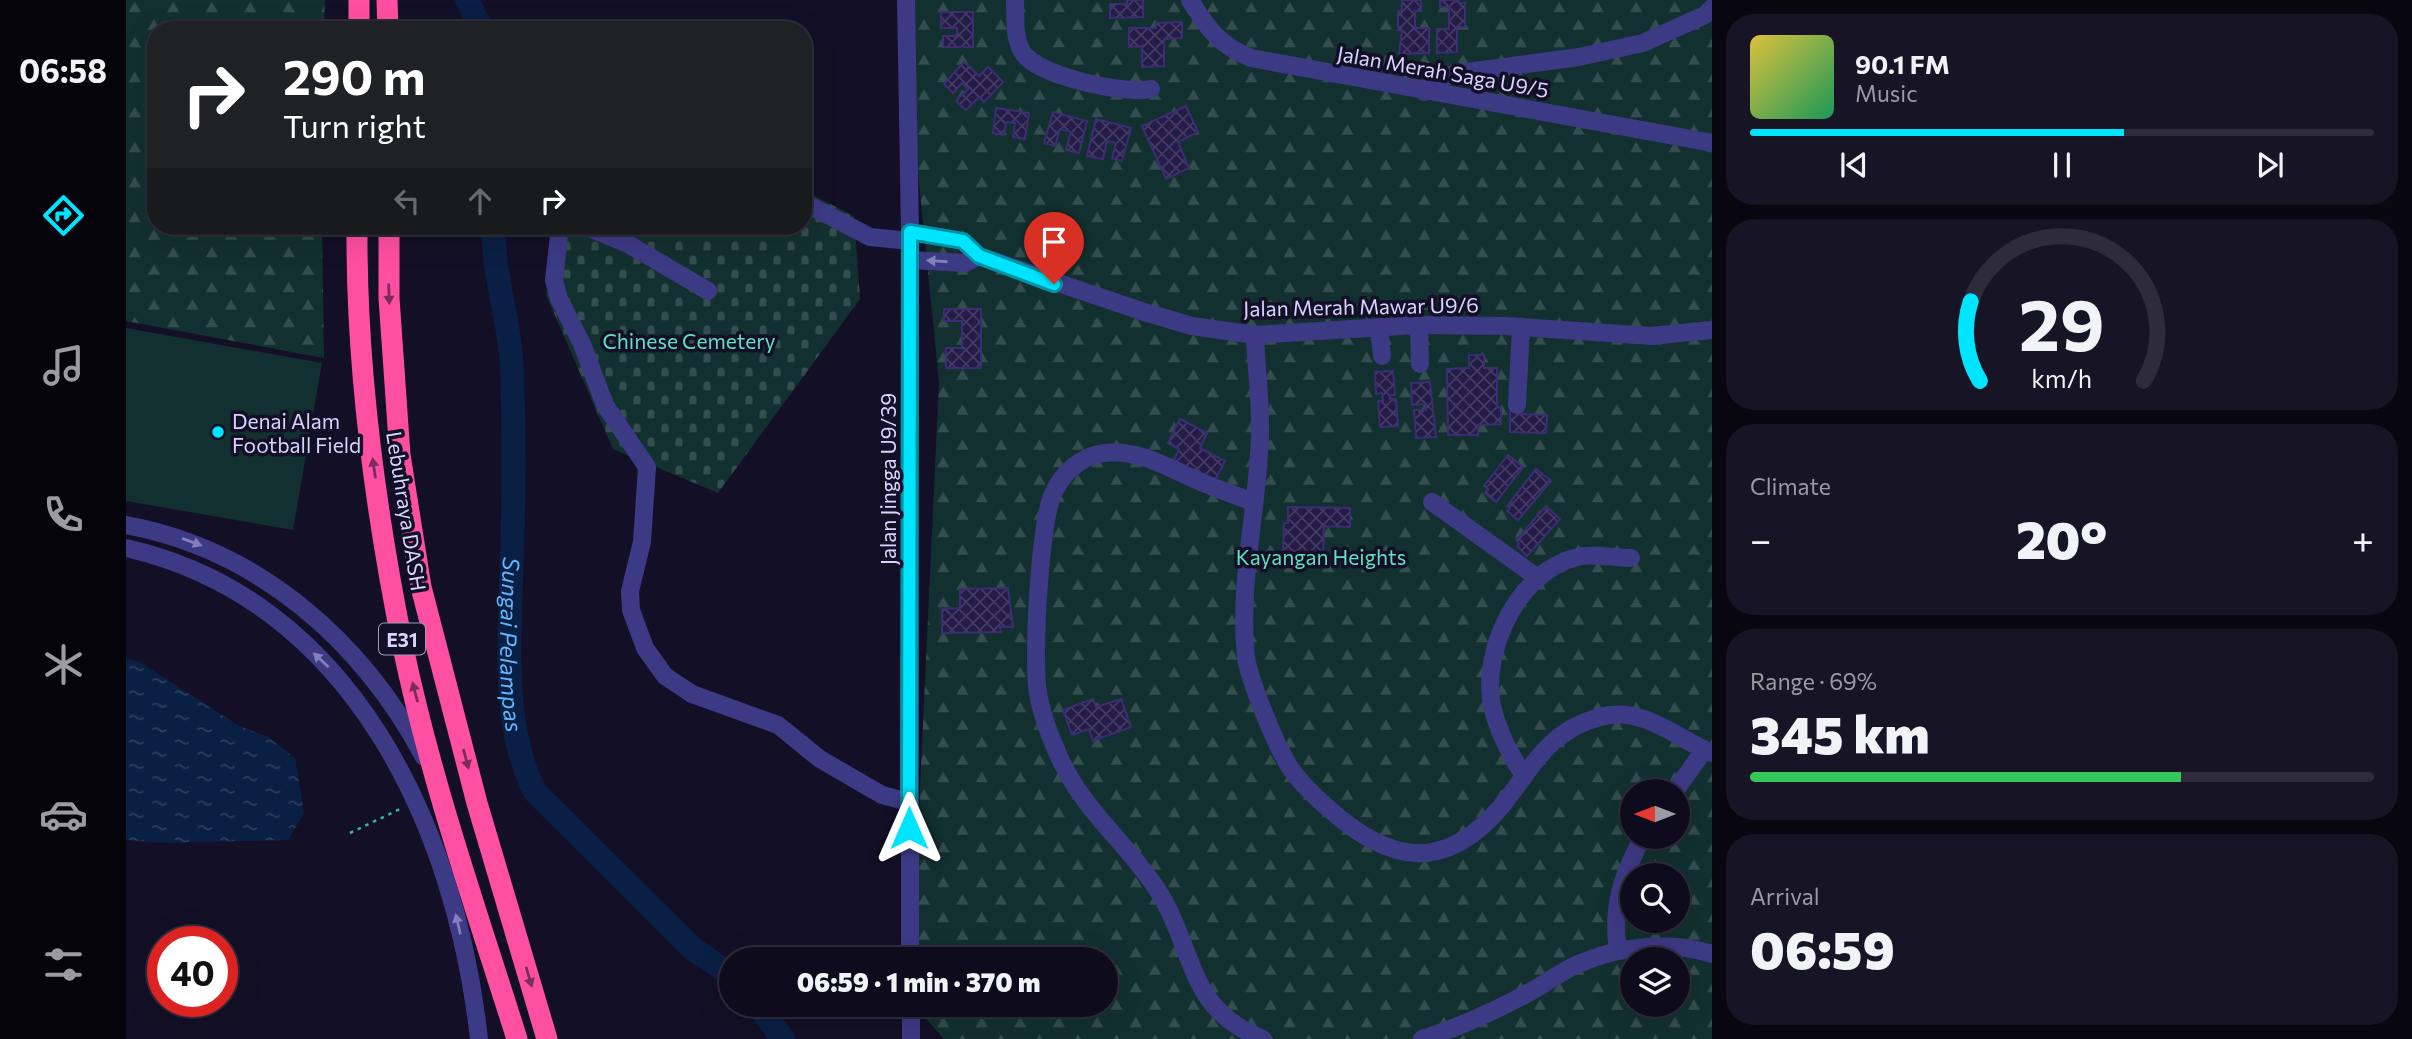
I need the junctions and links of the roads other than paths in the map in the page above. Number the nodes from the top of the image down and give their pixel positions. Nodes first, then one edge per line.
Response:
1 (359, 0) edge
2 (387, 0) edge
3 (905, 0) edge
4 (1015, 0) edge
5 (1190, 0) edge
6 (1712, 8) edge
7 (359, 21) edge
8 (387, 21) edge
9 (1151, 89) dead end
10 (1424, 92) junction
11 (1712, 143) edge
12 (812, 207) edge
13 (358, 235) edge
14 (389, 235) edge
15 (559, 235) edge
16 (606, 235) edge
17 (910, 237) junction
18 (979, 256) junction
19 (910, 260) junction
20 (708, 291) dead end
21 (1419, 325) junction
22 (1379, 327) junction
23 (1521, 327) junction
24 (1712, 330) edge
25 (1255, 335) junction
26 (1382, 356) dead end
27 (1420, 364) dead end
28 (1517, 405) dead end
29 (1253, 502) junction
30 (1432, 502) dead end
31 (126, 525) edge
32 (126, 548) edge
33 (1631, 558) dead end
34 (1538, 578) junction
35 (1708, 751) edge
36 (1523, 774) junction
37 (1685, 779) edge
38 (909, 802) junction
39 (1636, 849) edge
40 (910, 947) edge
41 (1618, 950) junction
42 (1712, 954) edge
43 (911, 1017) edge
44 (479, 1039) edge
45 (507, 1039) edge
46 (517, 1039) edge
47 (547, 1039) edge
48 (911, 1039) edge
49 (1263, 1039) edge
50 (1422, 1039) edge

1 - 7 highway
2 - 8 highway
3 - 17 street, Jalan Jingga U9/39
4 - 9 street
5 - 10 street, Jalan Merah Saga U9/5
6 - 10 street
10 - 11 street, Jalan Merah Saga U9/5
12 - 17 street, Jalan Merah Mawar U9/6
46 -> 13 highway, Lebuhraya DASH / E31, bridge
14 -> 47 highway, Lebuhraya DASH / E31
15 - 38 street
16 - 20 street
17 - 18 street, Jalan Merah Mawar U9/6
17 - 19 street, Jalan Jingga U9/39
18 -> 19 street
18 - 25 street, Jalan Merah Mawar U9/6
19 - 38 street, Jalan Jingga U9/39
21 - 22 street, Jalan Merah Mawar U9/6
21 - 23 street, Jalan Merah Mawar U9/6
21 - 27 street
22 - 25 street, Jalan Merah Mawar U9/6
22 - 26 street
23 - 24 street, Jalan Merah Mawar U9/6
23 - 28 street
25 - 29 street
29 - 36 street
29 - 49 street
30 - 34 street
31 -> 45 street
44 -> 32 street
33 - 34 street
34 - 36 street
35 - 36 street
35 - 37 street
38 - 40 street, Jalan Jingga U9/39
39 - 41 street
41 - 42 street
41 - 50 street
43 - 48 street

